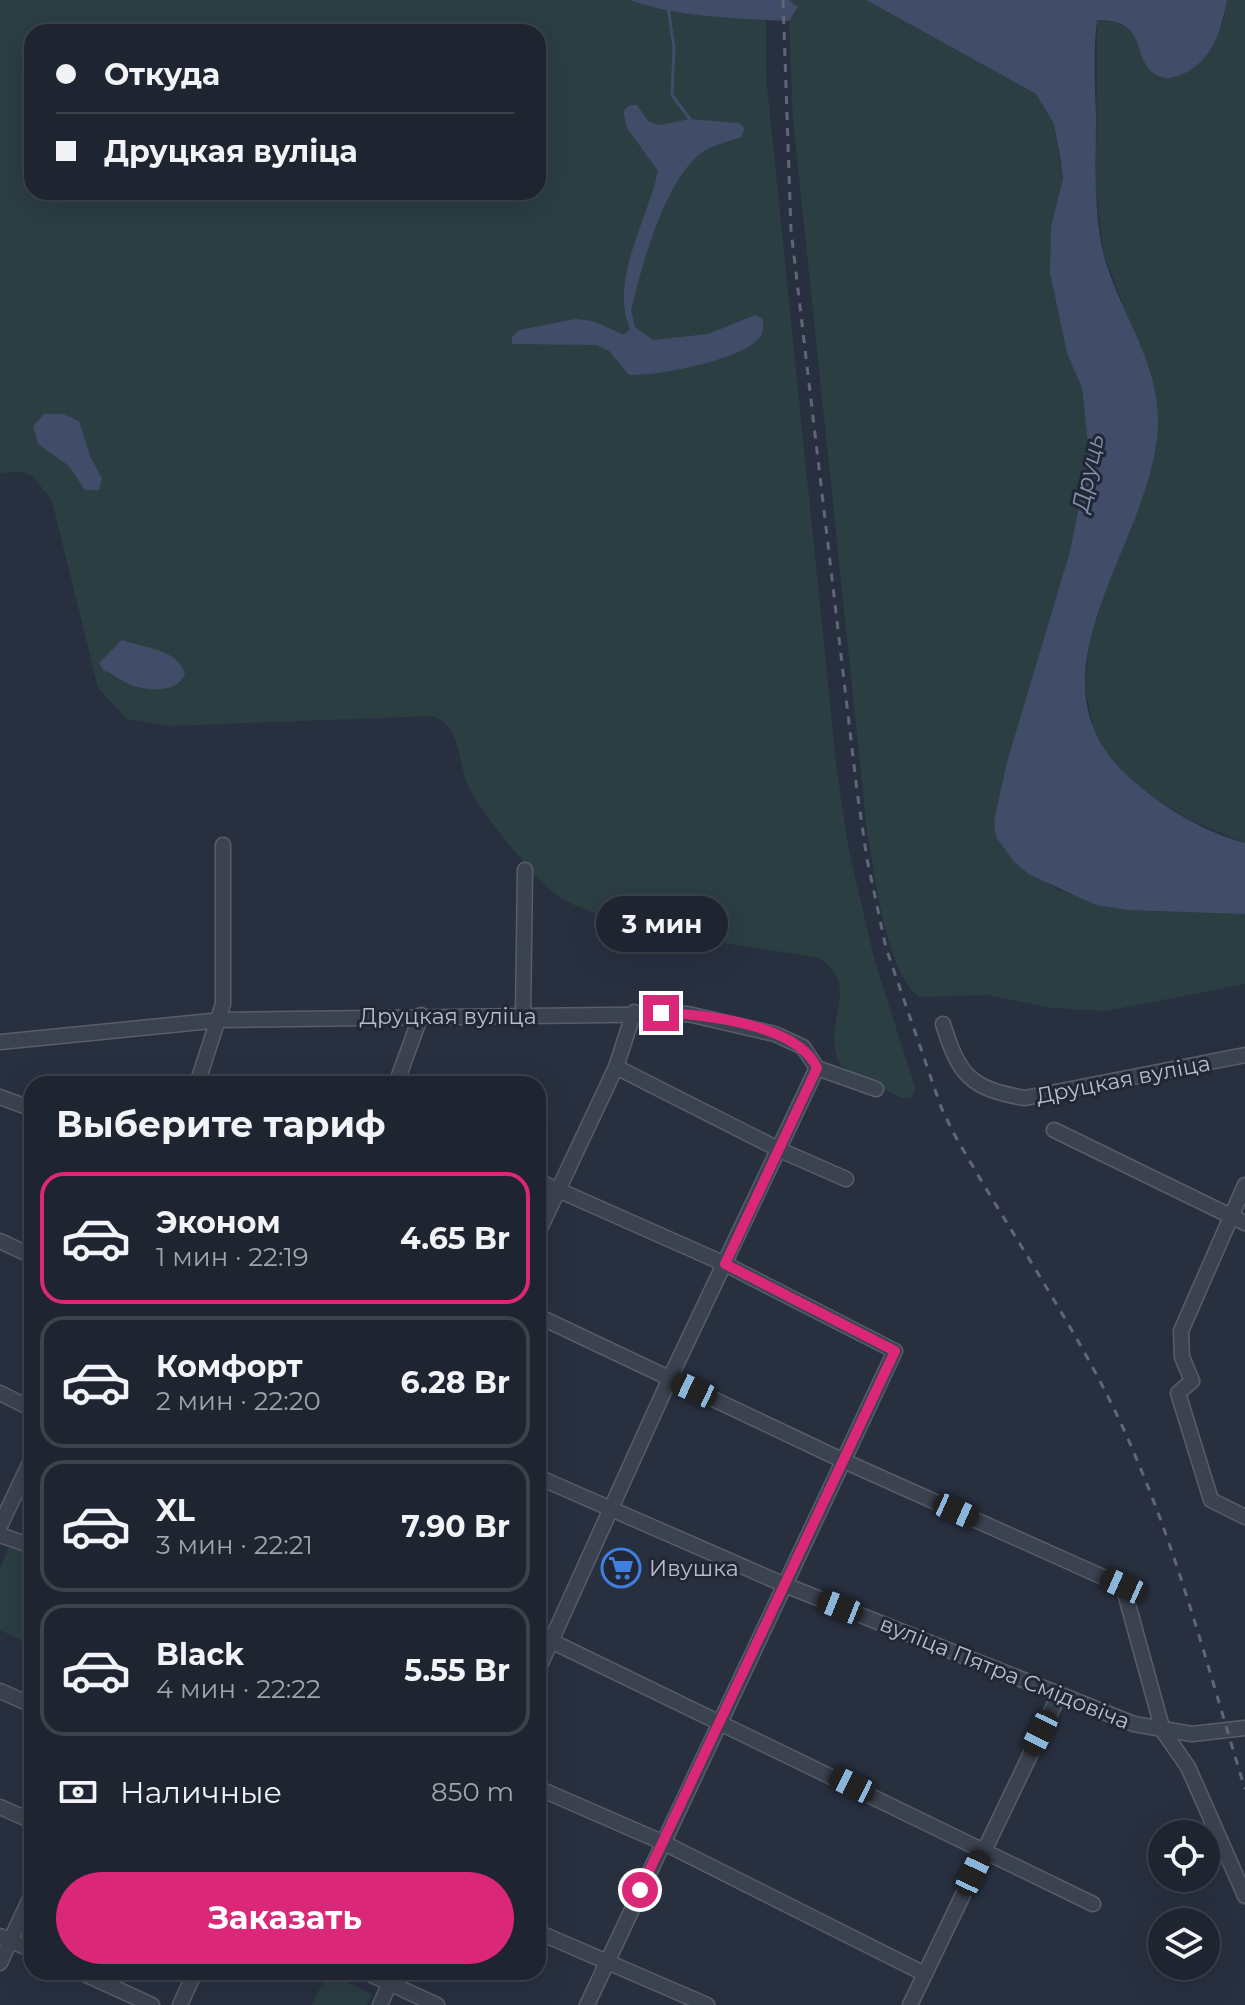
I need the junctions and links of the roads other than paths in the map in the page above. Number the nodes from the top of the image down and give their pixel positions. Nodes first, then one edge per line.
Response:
1 (223, 845) dead end
2 (525, 870) dead end
3 (634, 1012) junction
4 (421, 1015) junction
5 (523, 1016) junction
6 (221, 1020) junction
7 (943, 1024) dead end
8 (0, 1042) edge
9 (1245, 1055) edge
10 (616, 1067) junction
11 (817, 1068) junction
12 (200, 1076) edge
13 (399, 1076) edge
14 (876, 1089) dead end
15 (0, 1097) edge
16 (24, 1106) edge
17 (1054, 1130) dead end
18 (780, 1150) junction
19 (846, 1179) dead end
20 (546, 1184) edge
21 (1245, 1185) edge
22 (558, 1189) junction
23 (546, 1215) edge
24 (1231, 1216) junction
25 (1245, 1223) edge
26 (0, 1241) edge
27 (24, 1252) edge
28 (725, 1264) junction
29 (546, 1320) edge
30 (670, 1378) junction
31 (0, 1393) edge
32 (24, 1405) edge
33 (844, 1461) junction
34 (24, 1475) edge
35 (546, 1481) edge
36 (611, 1509) junction
37 (1245, 1517) edge
38 (0, 1526) edge
39 (0, 1535) edge
40 (24, 1543) edge
41 (785, 1585) junction
42 (551, 1641) junction
43 (546, 1652) edge
44 (0, 1691) edge
45 (1059, 1695) junction
46 (24, 1702) edge
47 (719, 1721) junction
48 (1245, 1728) edge
49 (1163, 1731) junction
50 (546, 1791) edge
51 (0, 1807) edge
52 (24, 1818) edge
53 (662, 1842) junction
54 (985, 1848) junction
55 (1245, 1896) edge
56 (1093, 1904) dead end
57 (24, 1907) edge
58 (546, 1935) edge
59 (5, 1938) edge
60 (24, 1946) edge
61 (607, 1962) junction
62 (0, 1963) edge
63 (925, 1974) junction
64 (97, 1980) edge
65 (191, 1980) edge
66 (392, 1980) edge
67 (396, 1980) edge
68 (152, 2005) edge
69 (180, 2005) edge
70 (380, 2005) edge
71 (437, 2005) edge
72 (587, 2005) edge
73 (707, 2005) edge
74 (910, 2005) edge

1 - 6 street
2 - 5 street
3 - 5 street, Друцкая вуліца
3 - 10 street
3 - 11 street, Друцкая вуліца
4 - 5 street, Друцкая вуліца
4 - 6 street, Друцкая вуліца
4 - 13 street
6 - 8 street, Друцкая вуліца
6 - 12 street
7 - 9 street, Друцкая вуліца
10 - 18 street
10 - 22 street
11 - 14 street, Друцкая вуліца
11 - 18 street
15 - 16 street
17 - 24 street
18 - 19 street
18 - 28 street
20 - 22 street
21 - 24 street
22 - 23 street
22 - 28 street
24 - 25 street
24 - 37 street
26 - 27 street
28 - 30 street
28 - 33 street
29 - 30 street
30 - 33 street
30 - 36 street
31 - 32 street
33 - 41 street
33 - 49 street
34 - 38 street
35 - 36 street, вуліца Пятра Смідовіча
36 - 41 street, вуліца Пятра Смідовіча
36 - 42 street
39 - 40 street
41 - 45 street, вуліца Пятра Смідовіча
41 - 47 street
42 - 43 street
42 - 47 street
44 - 46 street
45 - 49 street, вуліца Пятра Смідовіча
45 - 54 street
47 - 53 street
47 - 54 street
48 - 49 street, вуліца Пятра Смідовіча
49 - 55 street
50 - 53 street
51 - 52 street
53 - 61 street
53 - 63 street
54 - 56 street
54 - 63 street
57 - 59 street
58 - 61 street
59 - 60 street
59 - 62 street
61 - 72 street
61 - 73 street
63 - 74 street
64 - 68 street
65 - 69 street
66 - 70 street
67 - 71 street

